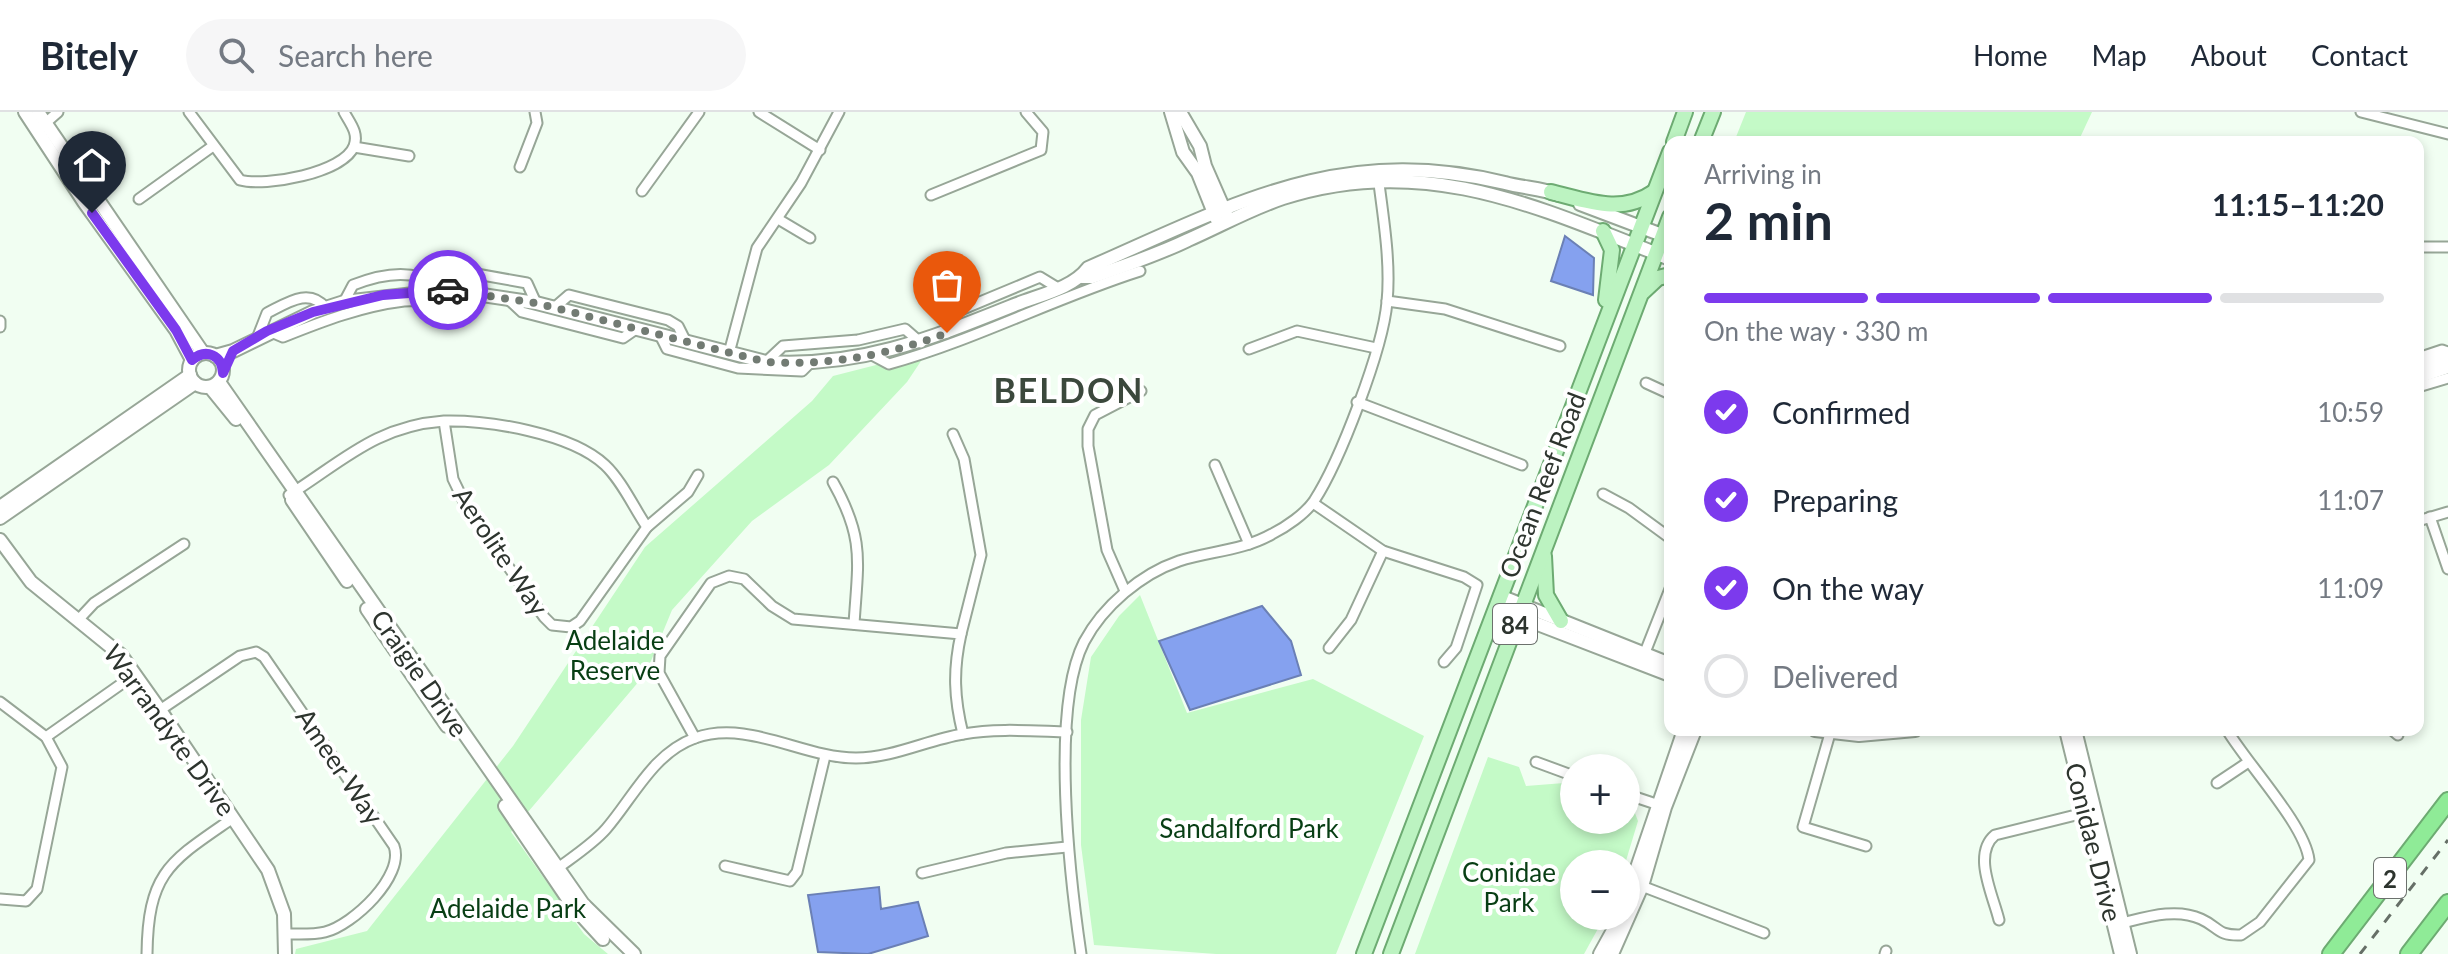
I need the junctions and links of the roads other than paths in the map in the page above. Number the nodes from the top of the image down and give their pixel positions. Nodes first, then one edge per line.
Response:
1 (58, 112) edge
2 (189, 112) edge
3 (344, 112) edge
4 (535, 112) edge
5 (699, 112) edge
6 (759, 112) edge
7 (839, 112) edge
8 (1026, 112) edge
9 (1171, 112) edge
10 (1180, 112) edge
11 (1685, 112) edge
12 (1713, 112) edge
13 (1720, 112) edge
14 (2361, 112) edge
15 (2395, 116) edge
16 (37, 117) edge
17 (2448, 134) edge
18 (1676, 136) edge
19 (1703, 136) edge
20 (1711, 136) edge
21 (213, 146) junction
22 (354, 147) junction
23 (820, 150) junction
24 (409, 156) dead end
25 (520, 167) dead end
26 (1664, 167) edge
27 (1378, 176) junction
28 (1521, 187) junction
29 (642, 191) dead end
30 (1551, 192) junction
31 (1654, 192) junction
32 (931, 195) dead end
33 (139, 199) dead end
34 (1544, 208) junction
35 (1221, 216) junction
36 (778, 219) junction
37 (1641, 228) junction
38 (1603, 231) junction
39 (1664, 236) edge
40 (810, 238) dead end
41 (1635, 244) junction
42 (2424, 247) edge
43 (2448, 247) edge
44 (1663, 256) edge
45 (1140, 271) dead end
46 (1664, 276) edge
47 (1058, 288) junction
48 (449, 290) junction
49 (484, 293) junction
50 (1640, 295) junction
51 (506, 297) junction
52 (1387, 301) junction
53 (536, 303) junction
54 (1030, 305) junction
55 (554, 308) junction
56 (636, 329) junction
57 (947, 333) junction
58 (263, 334) junction
59 (661, 337) junction
60 (686, 342) junction
61 (921, 343) junction
62 (1560, 346) dead end
63 (1376, 348) junction
64 (1249, 349) dead end
65 (233, 351) junction
66 (729, 353) junction
67 (2448, 354) edge
68 (204, 356) junction
69 (874, 356) junction
70 (2424, 357) edge
71 (766, 362) junction
72 (811, 362) junction
73 (1590, 362) junction
74 (2424, 364) edge
75 (2448, 367) edge
76 (2424, 375) edge
77 (2448, 378) edge
78 (192, 379) junction
79 (217, 381) junction
80 (1646, 383) dead end
81 (2424, 385) edge
82 (1141, 391) dead end
83 (1664, 391) edge
84 (1357, 402) junction
85 (444, 421) junction
86 (953, 434) dead end
87 (1215, 465) dead end
88 (1522, 465) dead end
89 (698, 475) dead end
90 (833, 482) dead end
91 (292, 493) junction
92 (1603, 494) dead end
93 (1313, 503) junction
94 (0, 507) edge
95 (2448, 512) edge
96 (2430, 517) junction
97 (0, 518) edge
98 (2424, 519) edge
99 (647, 527) junction
100 (1664, 534) edge
101 (0, 540) edge
102 (184, 544) dead end
103 (1249, 544) junction
104 (1544, 548) junction
105 (1383, 551) junction
106 (2448, 569) edge
107 (1125, 591) junction
108 (1498, 602) junction
109 (1664, 604) edge
110 (1520, 611) junction
111 (80, 618) junction
112 (1561, 621) junction
113 (854, 624) junction
114 (961, 634) junction
115 (1329, 648) dead end
116 (1642, 658) junction
117 (1444, 662) dead end
118 (1664, 663) edge
119 (1664, 671) edge
120 (134, 675) junction
121 (0, 702) edge
122 (160, 710) junction
123 (1067, 732) junction
124 (963, 734) junction
125 (1682, 736) edge
126 (1692, 736) edge
127 (1830, 736) edge
128 (2068, 736) edge
129 (2076, 736) edge
130 (2231, 736) edge
131 (46, 737) junction
132 (695, 738) junction
133 (825, 756) junction
134 (1536, 762) dead end
135 (2247, 763) junction
136 (1560, 771) edge
137 (2217, 783) dead end
138 (1640, 799) edge
139 (2448, 801) edge
140 (1660, 806) junction
141 (2091, 812) junction
142 (233, 818) junction
143 (1866, 846) dead end
144 (1067, 847) junction
145 (725, 866) dead end
146 (555, 870) junction
147 (922, 873) dead end
148 (1640, 874) edge
149 (1640, 885) edge
150 (0, 899) edge
151 (2448, 903) edge
152 (1999, 920) dead end
153 (2119, 924) junction
154 (1613, 930) edge
155 (1621, 930) edge
156 (1764, 933) dead end
157 (287, 934) junction
158 (147, 954) edge
159 (285, 954) edge
160 (620, 954) edge
161 (634, 954) edge
162 (1081, 954) edge
163 (1364, 954) edge
164 (1391, 954) edge
165 (1600, 954) edge
166 (1612, 954) edge
167 (2121, 954) edge
168 (2130, 954) edge
169 (2331, 954) edge
170 (2409, 954) edge

1 - 16 street
2 - 21 street
3 - 22 street
4 - 25 street
5 - 29 street
6 - 23 street
7 - 23 street
8 - 32 street
9 - 35 main road
10 - 35 main road
11 - 18 main road
12 - 19 main road
13 - 20 main road
14 - 15 street
15 - 17 street
16 - 68 main road
21 - 22 street
21 - 33 street
22 - 24 street
23 - 36 street
26 - 31 main road, Ocean Reef Road / 84
27 - 28 main road
27 - 34 main road
27 - 35 main road
27 - 52 street
28 - 30 main road
28 - 34 main road
30 - 31 main road
30 - 37 main road
31 - 37 main road, Ocean Reef Road / 84
34 - 38 main road
35 - 47 main road
36 - 40 street
36 - 66 street
37 - 39 main road
37 - 41 main road, Ocean Reef Road / 84
38 - 41 main road
38 - 73 main road
41 - 44 main road
41 - 73 main road, Ocean Reef Road / 84
42 - 43 street
44 - 50 main road, Ocean Reef Road / 84
45 - 54 street
46 - 50 main road
47 - 54 main road
47 - 57 street
48 - 49 main road
48 - 53 street
48 - 58 main road
49 - 51 main road
49 - 58 street
50 - 104 main road, Ocean Reef Road / 84
51 - 53 main road
51 - 56 street
52 - 62 street
52 - 63 street
53 - 55 main road
54 - 57 main road
54 - 69 street
55 - 56 main road
55 - 60 street
56 - 59 main road
57 - 61 main road
58 - 65 main road
59 - 60 main road
59 - 72 street
60 - 66 main road
61 - 69 main road
61 - 71 street
63 - 64 street
63 - 84 street
65 - 68 main road
65 - 79 main road
66 - 71 main road
67 - 70 street
67 - 74 main road
68 - 78 main road
68 - 79 main road, Craigie Drive
69 - 72 main road
71 - 72 main road
73 - 108 main road, Ocean Reef Road / 84
75 - 76 main road
77 - 81 street
78 - 79 main road
78 - 94 main road
78 - 97 main road
79 - 91 main road, Craigie Drive
80 - 83 street
82 - 107 street
84 - 88 street
84 - 93 street
85 - 91 street
85 - 99 street
85 - 99 street, Aerolite Way
86 - 114 street
87 - 103 street
89 - 99 street
90 - 113 street
91 - 146 main road, Craigie Drive
92 - 100 street
93 - 103 street
93 - 105 street
95 - 96 street
96 - 98 street
96 - 106 street
101 - 111 main road, Warrandyte Drive
102 - 111 street
103 - 107 street
104 - 110 main road, Ocean Reef Road / 84
104 - 112 main road
105 - 115 street
105 - 117 street
107 - 123 street
108 - 110 main road
108 - 163 main road, Ocean Reef Road / 84
109 - 116 street
110 - 112 main road
110 - 116 main road
110 - 164 main road, Ocean Reef Road / 84
111 - 120 main road, Warrandyte Drive
112 - 116 main road
113 - 114 street
113 - 132 street
114 - 124 street
116 - 118 main road
116 - 119 main road
120 - 122 main road, Warrandyte Drive
120 - 131 street
121 - 131 street
122 - 142 main road, Warrandyte Drive
122 - 157 street, Ameer Way
123 - 124 street
123 - 144 street
124 - 133 street
125 - 140 main road
126 - 140 main road
127 - 143 street
128 - 141 main road, Conidae Drive
129 - 141 main road, Conidae Drive
130 - 135 street
131 - 150 street
132 - 133 street
132 - 146 street
133 - 145 street
134 - 136 street
135 - 137 street
135 - 153 street
138 - 140 street
139 - 169 highway, 2
140 - 148 main road
141 - 152 street
141 - 153 main road, Conidae Drive
142 - 157 main road, Warrandyte Drive
142 - 158 street
144 - 147 street
144 - 162 street
146 - 160 main road, Craigie Drive
146 - 161 main road, Craigie Drive
149 - 156 street
151 - 170 highway, 2
153 - 167 main road, Conidae Drive
153 - 168 main road, Conidae Drive
154 - 165 main road
155 - 166 main road
157 - 159 main road, Warrandyte Drive

